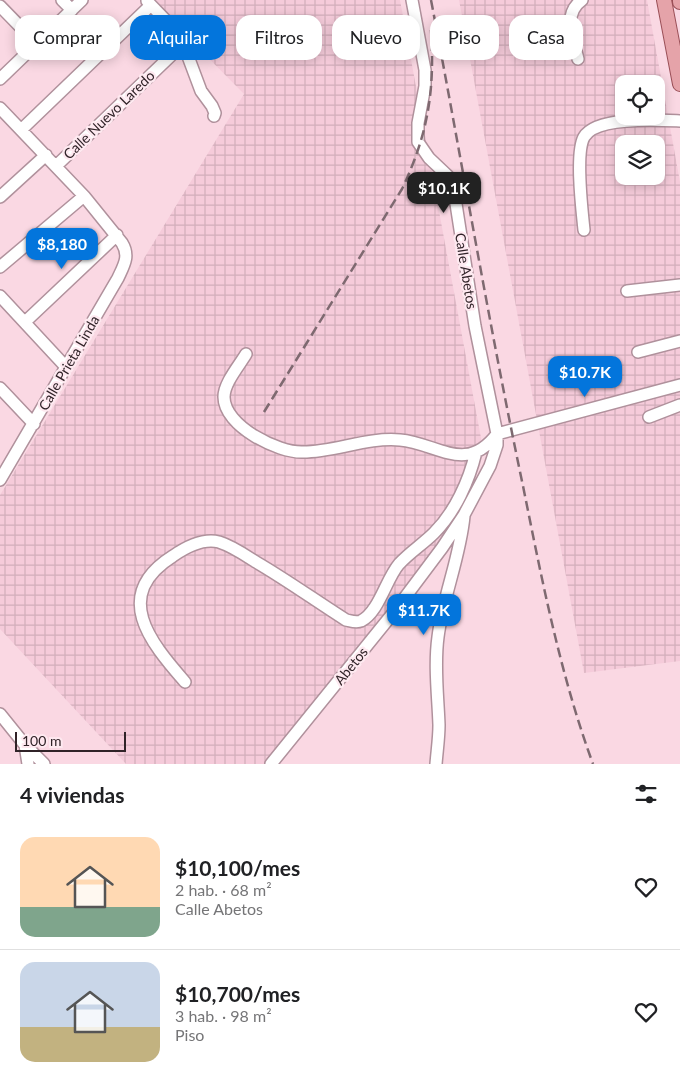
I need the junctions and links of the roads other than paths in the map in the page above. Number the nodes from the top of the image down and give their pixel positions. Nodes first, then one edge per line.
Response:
1 (62, 0) edge
2 (82, 0) edge
3 (412, 0) edge
4 (582, 0) edge
5 (664, 0) edge
6 (148, 3) edge
7 (0, 6) edge
8 (72, 10) junction
9 (67, 15) edge
10 (160, 15) edge
11 (571, 15) edge
12 (15, 21) edge
13 (20, 60) edge
14 (166, 60) edge
15 (189, 60) edge
16 (0, 79) edge
17 (680, 84) edge
18 (2, 116) edge
19 (214, 116) dead end
20 (680, 121) edge
21 (21, 130) junction
22 (46, 155) junction
23 (56, 166) junction
24 (84, 196) junction
25 (0, 197) edge
26 (584, 230) dead end
27 (119, 239) junction
28 (0, 267) edge
29 (680, 284) edge
30 (627, 291) dead end
31 (0, 296) edge
32 (25, 322) junction
33 (680, 341) edge
34 (638, 352) dead end
35 (246, 354) dead end
36 (66, 367) junction
37 (680, 385) edge
38 (0, 388) edge
39 (680, 405) edge
40 (649, 417) dead end
41 (34, 424) junction
42 (497, 434) junction
43 (476, 452) junction
44 (1, 476) edge
45 (464, 514) junction
46 (185, 682) dead end
47 (0, 714) edge
48 (25, 745) junction
49 (28, 764) edge
50 (44, 764) edge
51 (271, 764) edge
52 (436, 764) edge

1 - 8 street
2 - 8 street
3 - 42 street, Calle Abetos
4 - 11 street
5 - 17 main road
6 - 10 street
6 - 21 street
7 - 12 street
8 - 9 street
13 - 16 street
14 - 23 street, Calle Nuevo Laredo
15 - 19 street
18 - 21 street
20 - 26 street
21 - 22 street
22 - 23 street
22 - 25 street
23 - 24 street
24 - 27 street
24 - 28 street
27 - 32 street
27 - 36 street, Calle Prieta Linda
29 - 30 street
31 - 32 street
32 - 36 street
33 - 34 street
35 - 43 street
36 - 41 street, Calle Prieta Linda
37 - 42 street
38 - 41 street
39 - 40 street
41 - 44 street, Calle Prieta Linda
42 - 43 street
42 - 45 street, Abetos
43 - 46 street
45 - 51 street, Abetos
45 - 52 street
47 - 48 street
48 - 49 street
48 - 50 street

